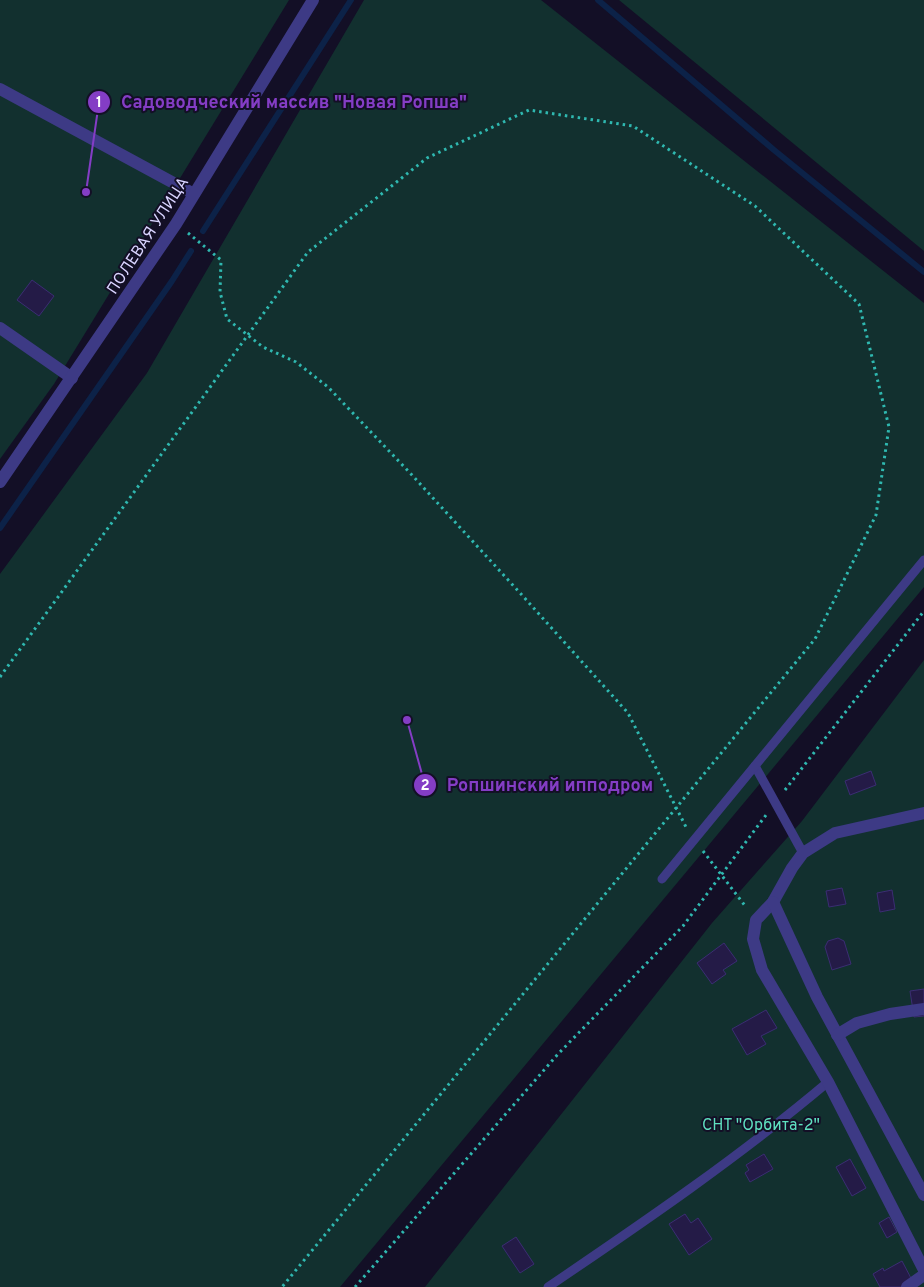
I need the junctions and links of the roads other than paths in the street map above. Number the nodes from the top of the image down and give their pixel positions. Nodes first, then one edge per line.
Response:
1 (313, 0) edge
2 (0, 89) edge
3 (194, 194) junction
4 (0, 328) edge
5 (72, 378) junction
6 (0, 482) edge
7 (924, 560) edge
8 (755, 766) junction
9 (924, 813) edge
10 (803, 853) junction
11 (662, 879) dead end
12 (773, 902) junction
13 (924, 1008) edge
14 (837, 1035) junction
15 (828, 1082) junction
16 (924, 1195) edge
17 (924, 1270) edge
18 (924, 1275) edge
19 (548, 1287) edge
20 (907, 1287) edge

1 - 3 street, ПОЛЕВАЯ УЛИЦА
2 - 3 street
3 - 5 street, ПОЛЕВАЯ УЛИЦА
4 - 5 street
5 - 6 street, ПОЛЕВАЯ УЛИЦА
7 - 8 lane
8 - 10 lane
8 - 11 lane
9 - 10 street
10 - 12 street
12 - 14 street
12 - 15 street
13 - 14 street
14 - 16 street
15 - 17 street
15 - 19 lane
18 - 20 street

